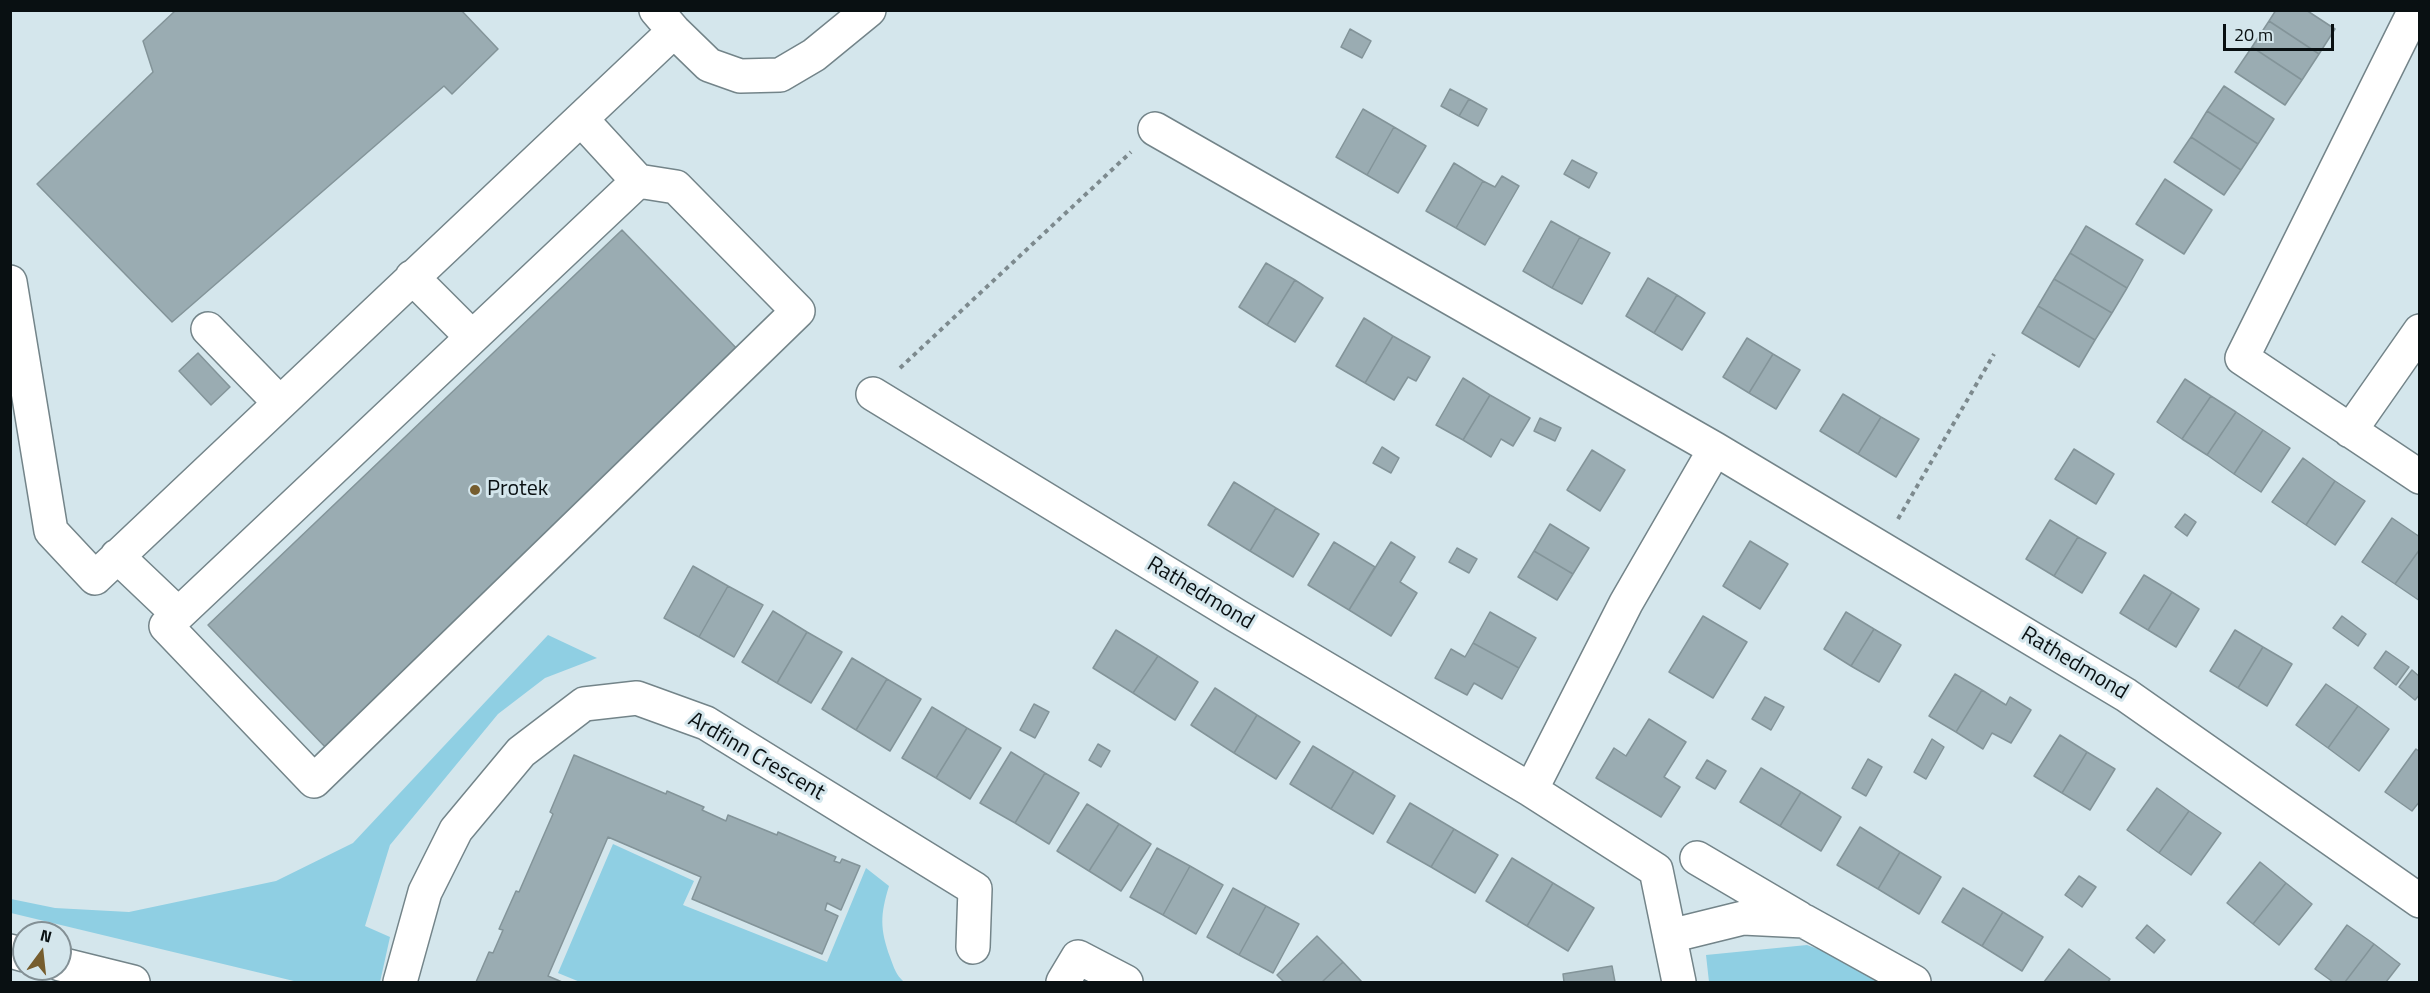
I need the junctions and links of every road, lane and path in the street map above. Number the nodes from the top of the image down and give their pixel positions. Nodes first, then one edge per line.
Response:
1 (869, 10) edge
2 (2415, 10) edge
3 (665, 21) edge
4 (581, 118) junction
5 (1155, 129) joint
6 (638, 181) junction
7 (412, 277) junction
8 (10, 282) edge
9 (208, 329) dead end
10 (2420, 331) edge
11 (472, 337) junction
12 (1994, 354) dead end
13 (873, 394) joint
14 (280, 403) junction
15 (2350, 431) junction
16 (1715, 449) junction
17 (2420, 477) edge
18 (1881, 549) junction
19 (106, 567) junction
20 (178, 614) junction
21 (1531, 789) junction
22 (1697, 858) dead end
23 (2420, 901) edge
24 (1804, 921) junction
25 (1670, 936) junction
26 (973, 947) dead end
27 (72, 967) edge
28 (133, 982) edge
29 (400, 982) edge
30 (1063, 982) edge
31 (1126, 982) edge
32 (1679, 982) edge
33 (1914, 982) edge

1 - 3 street
2 - 15 street
3 - 4 street
4 - 6 street
4 - 7 street
5 - 13 path
5 - 16 street, Rathedmond
6 - 11 street
6 - 20 street
7 - 11 street
7 - 14 street
8 - 19 street
9 - 14 street
10 - 15 street
11 - 20 street
12 - 18 path
13 - 21 street, Rathedmond
14 - 19 street
15 - 17 street
16 - 18 street, Rathedmond
16 - 21 street
18 - 23 street, Rathedmond
19 - 20 street
21 - 25 street, Rathedmond
22 - 24 street
24 - 25 street
24 - 33 street
25 - 32 street, Rathedmond
26 - 29 street, Ardfinn Crescent
27 - 28 street
30 - 31 street

